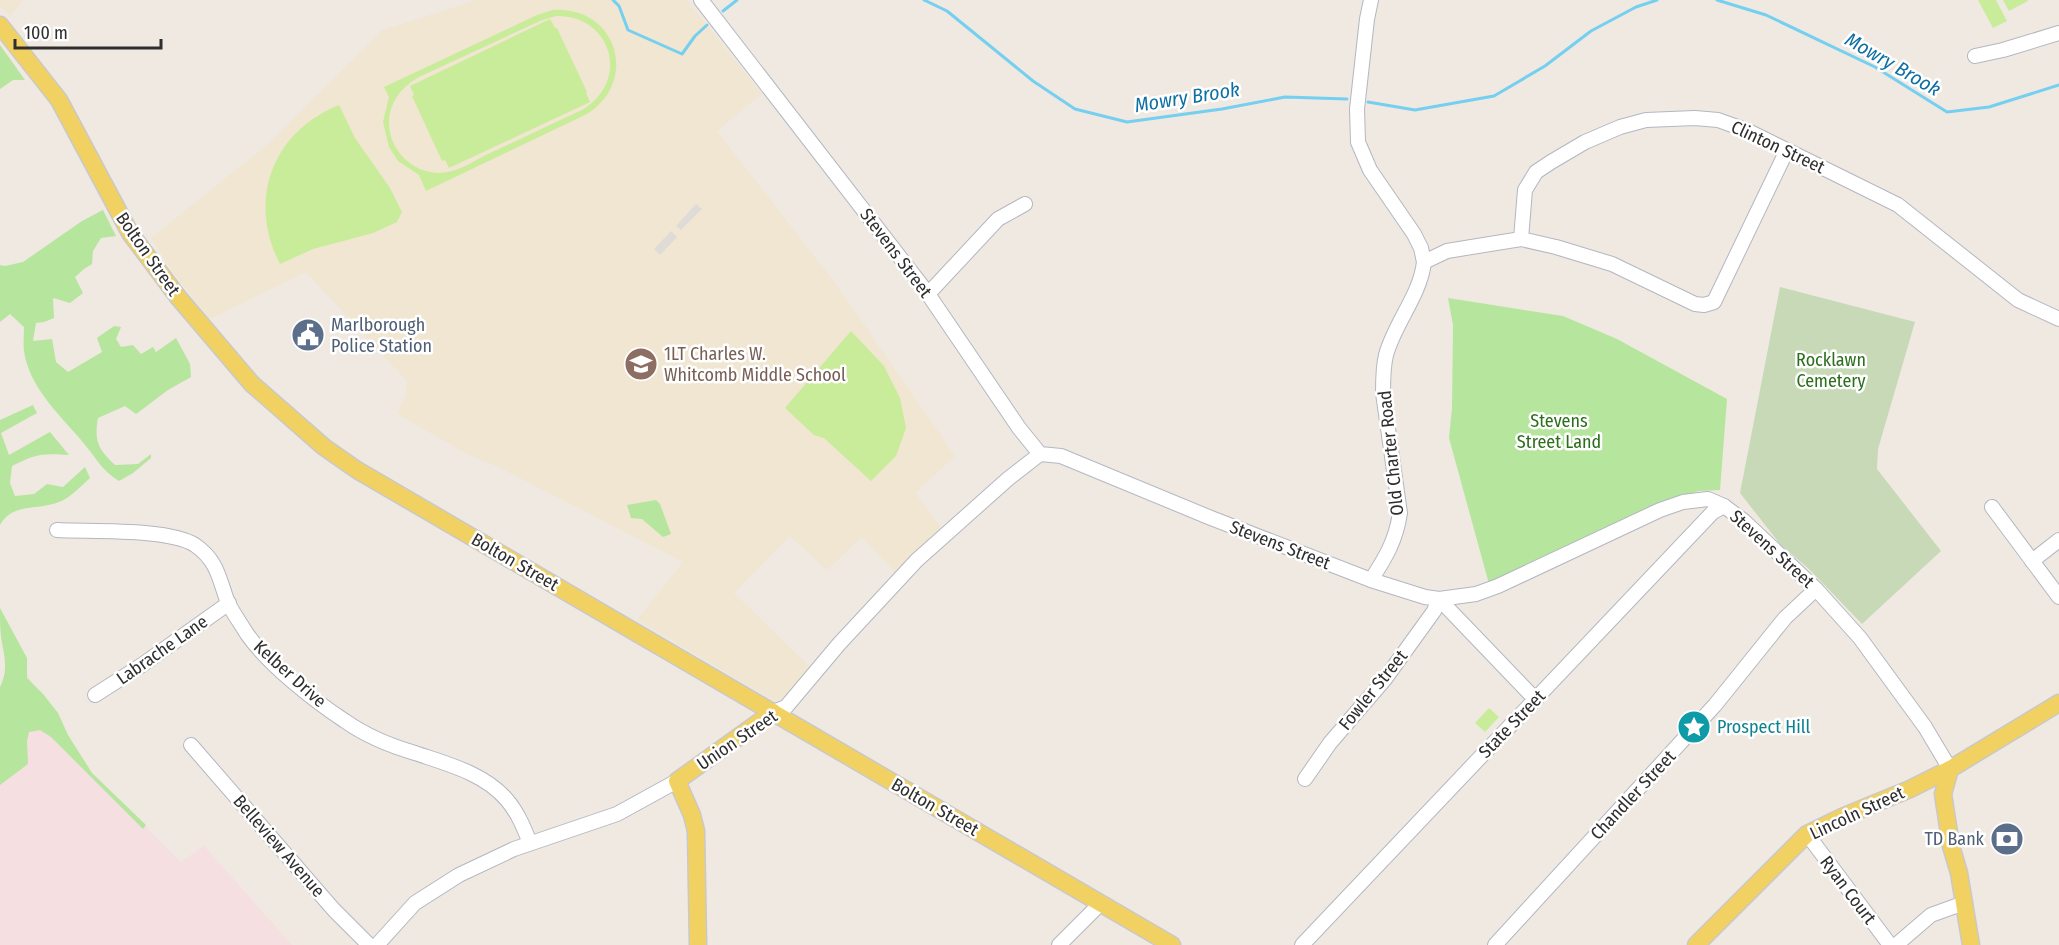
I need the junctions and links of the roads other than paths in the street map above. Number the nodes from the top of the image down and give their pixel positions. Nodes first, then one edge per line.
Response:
1 (701, 0) edge
2 (1371, 0) edge
3 (0, 25) edge
4 (2059, 33) edge
5 (1975, 56) dead end
6 (1787, 150) junction
7 (1025, 204) dead end
8 (1521, 239) junction
9 (1424, 262) junction
10 (928, 294) junction
11 (2059, 319) edge
12 (1040, 454) junction
13 (1724, 506) junction
14 (1992, 507) dead end
15 (57, 530) dead end
16 (2059, 540) edge
17 (2032, 561) junction
18 (1371, 580) junction
19 (1816, 589) junction
20 (2059, 597) edge
21 (1439, 599) junction
22 (229, 603) junction
23 (95, 695) dead end
24 (1536, 700) junction
25 (2059, 703) edge
26 (773, 712) junction
27 (191, 745) dead end
28 (1950, 769) junction
29 (1305, 779) dead end
30 (677, 781) junction
31 (1806, 834) junction
32 (530, 843) junction
33 (1101, 903) junction
34 (1964, 903) junction
35 (369, 945) edge
36 (377, 945) edge
37 (698, 945) edge
38 (1059, 945) edge
39 (1172, 945) edge
40 (1302, 945) edge
41 (1495, 945) edge
42 (1696, 945) edge
43 (1890, 945) edge
44 (1896, 945) edge
45 (1971, 945) edge

1 - 10 street, Stevens Street
2 - 9 street
3 - 26 main road, Bolton Street
4 - 5 street
6 - 8 street, Clinton Street
6 - 8 street
6 - 11 street, Clinton Street
7 - 10 street
8 - 9 street
9 - 18 street, Old Charter Road
10 - 12 street, Stevens Street
12 - 18 street, Stevens Street
12 - 26 street, Union Street
13 - 19 street, Stevens Street
13 - 21 street, Stevens Street
13 - 24 street, State Street
14 - 17 street
15 - 22 street, Kelber Drive
16 - 17 street
17 - 20 street
18 - 21 street, Stevens Street
19 - 28 street, Stevens Street
19 - 41 street, Chandler Street
21 - 24 street
21 - 29 street, Fowler Street
22 - 23 street, Labrache Lane
22 - 32 street, Kelber Drive
24 - 40 street, State Street
25 - 28 main road, Lincoln Street
26 - 30 main road, Union Street
26 - 33 main road, Bolton Street
27 - 35 street, Belleview Avenue
28 - 31 main road, Lincoln Street
28 - 34 main road
30 - 32 street, Union Street
30 - 37 main road
31 - 42 main road, Lincoln Street
31 - 43 street, Ryan Court
32 - 36 street, Union Street
33 - 38 street
33 - 39 main road, Bolton Street
34 - 44 street
34 - 45 main road

